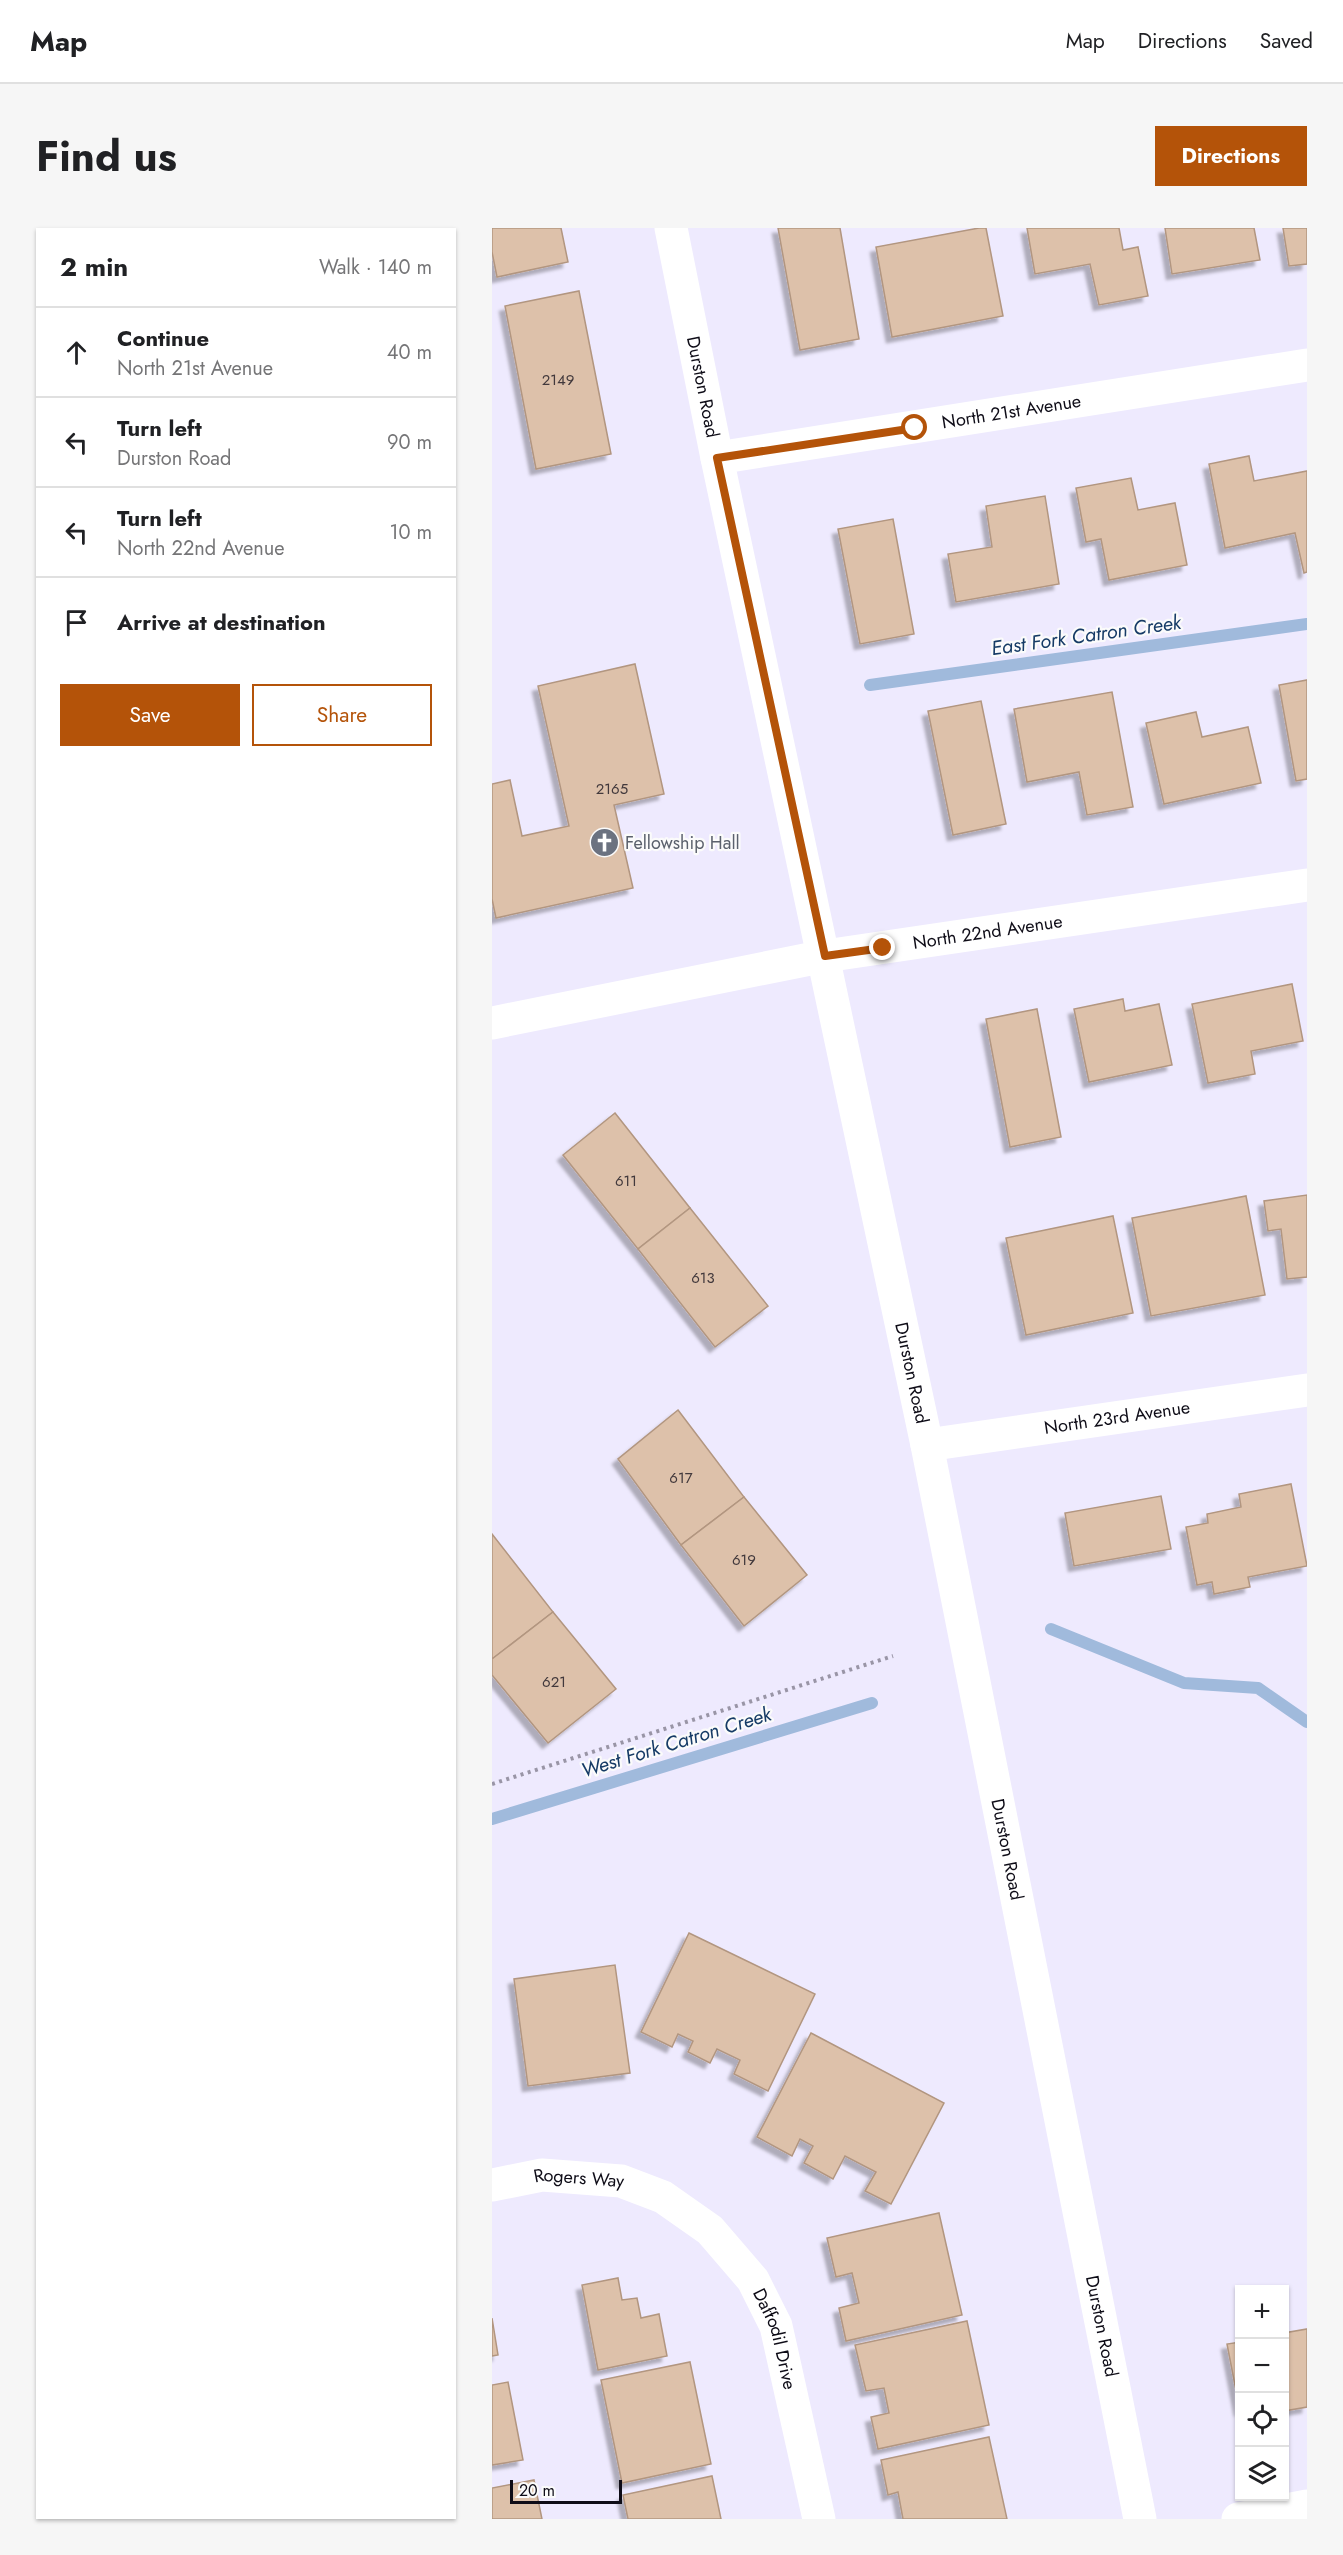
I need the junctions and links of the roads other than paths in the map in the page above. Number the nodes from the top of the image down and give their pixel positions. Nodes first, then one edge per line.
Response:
1 (671, 228) edge
2 (1307, 366) edge
3 (717, 458) junction
4 (1307, 885) edge
5 (825, 956) junction
6 (492, 1023) edge
7 (1307, 1390) edge
8 (927, 1445) junction
9 (492, 2185) edge
10 (663, 2197) joint
11 (1307, 2506) edge
12 (819, 2519) edge
13 (1140, 2519) edge
14 (1238, 2519) edge

1 - 3 street, Durston Road
2 - 3 street, North 21st Avenue
3 - 5 street, Durston Road
4 - 5 street, North 22nd Avenue
5 - 6 street, North 22nd Avenue
5 - 8 street, Durston Road
7 - 8 street, North 23rd Avenue
8 - 13 street, Durston Road
9 - 10 street, Rogers Way
10 - 12 street, Daffodil Drive
11 - 14 street

